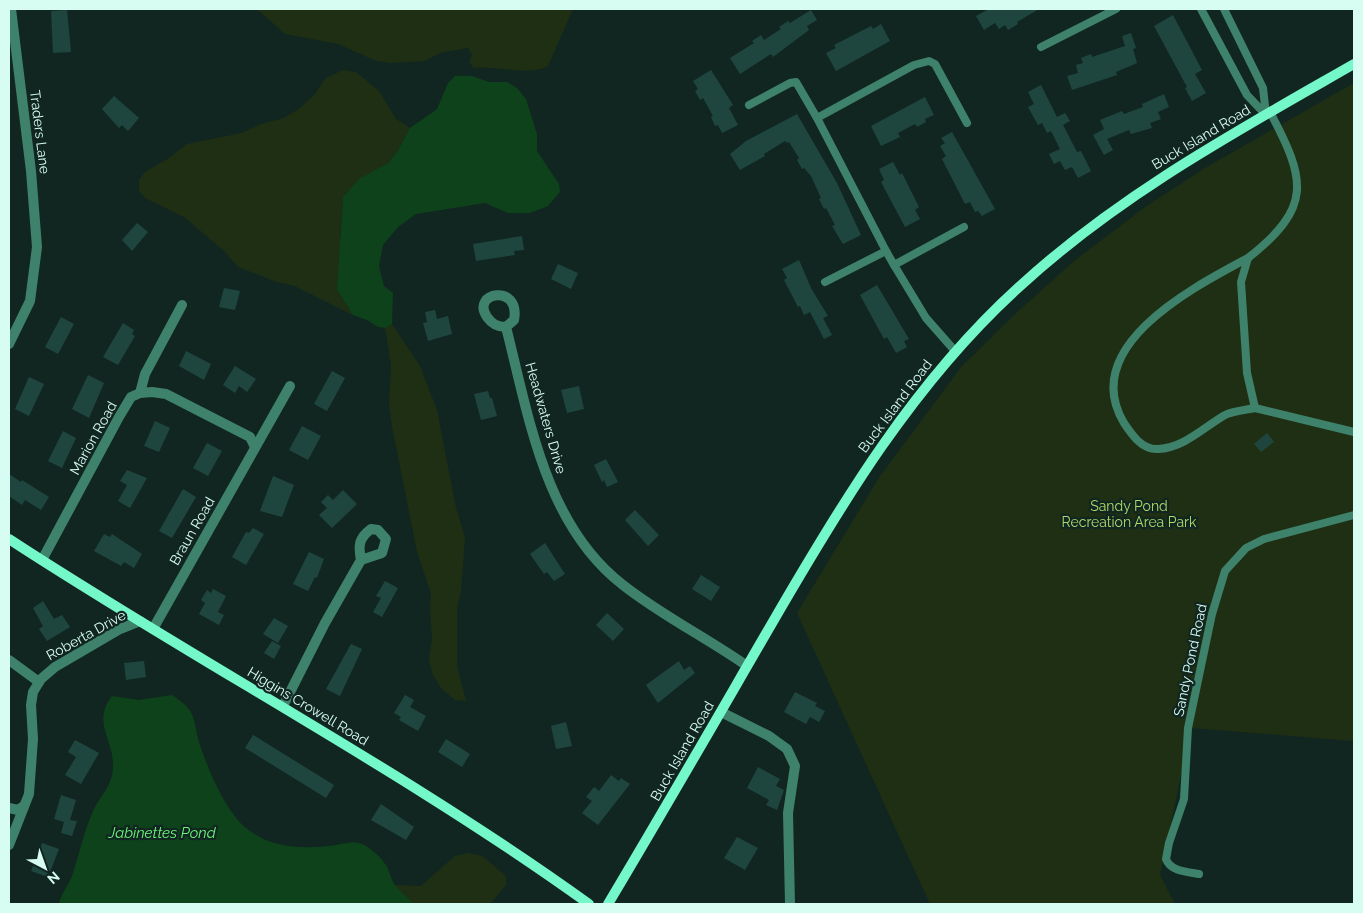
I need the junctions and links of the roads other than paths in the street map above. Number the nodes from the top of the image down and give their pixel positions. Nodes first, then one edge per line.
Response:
1 (11, 9) edge
2 (1116, 9) edge
3 (1201, 9) edge
4 (1224, 9) edge
5 (1041, 47) dead end
6 (1354, 64) edge
7 (749, 105) dead end
8 (1268, 113) junction
9 (816, 118) junction
10 (967, 123) dead end
11 (964, 227) dead end
12 (886, 251) junction
13 (1248, 258) junction
14 (894, 265) junction
15 (825, 282) dead end
16 (182, 305) dead end
17 (506, 327) dead end
18 (9, 344) edge
19 (955, 351) junction
20 (290, 386) dead end
21 (140, 393) junction
22 (1255, 408) junction
23 (1354, 432) edge
24 (255, 447) junction
25 (1354, 515) edge
26 (9, 539) edge
27 (42, 560) junction
28 (361, 560) dead end
29 (140, 621) junction
30 (153, 629) junction
31 (9, 660) edge
32 (747, 666) junction
33 (39, 682) junction
34 (283, 706) junction
35 (721, 712) junction
36 (24, 806) junction
37 (9, 808) edge
38 (9, 845) edge
39 (1199, 874) dead end
40 (589, 904) edge
41 (608, 904) edge
42 (790, 904) edge

1 - 18 street, Traders Lane
2 - 5 lane
3 - 8 lane
4 - 8 lane
6 - 8 main road, Buck Island Road
7 - 9 lane
8 - 13 lane
8 - 19 main road, Buck Island Road
9 - 10 lane
9 - 12 lane
11 - 14 lane
12 - 14 lane
12 - 15 lane
13 - 22 lane
13 - 22 lane
14 - 19 lane
16 - 21 street, Marion Road
17 - 32 street, Headwaters Drive
19 - 32 main road, Buck Island Road
20 - 24 street, Braun Road
21 - 24 street
21 - 27 street, Marion Road
22 - 23 lane
24 - 30 street, Braun Road
25 - 39 lane, Sandy Pond Road
26 - 27 main road, Higgins Crowell Road
27 - 29 main road, Higgins Crowell Road
28 - 34 street
29 - 30 main road, Higgins Crowell Road
29 - 33 street, Roberta Drive
30 - 34 main road, Higgins Crowell Road
31 - 33 street
32 - 35 main road, Buck Island Road
33 - 36 street, Roberta Drive
34 - 40 main road, Higgins Crowell Road
35 - 41 main road, Buck Island Road
35 - 42 street
36 - 37 street
36 - 38 street, Roberta Drive

